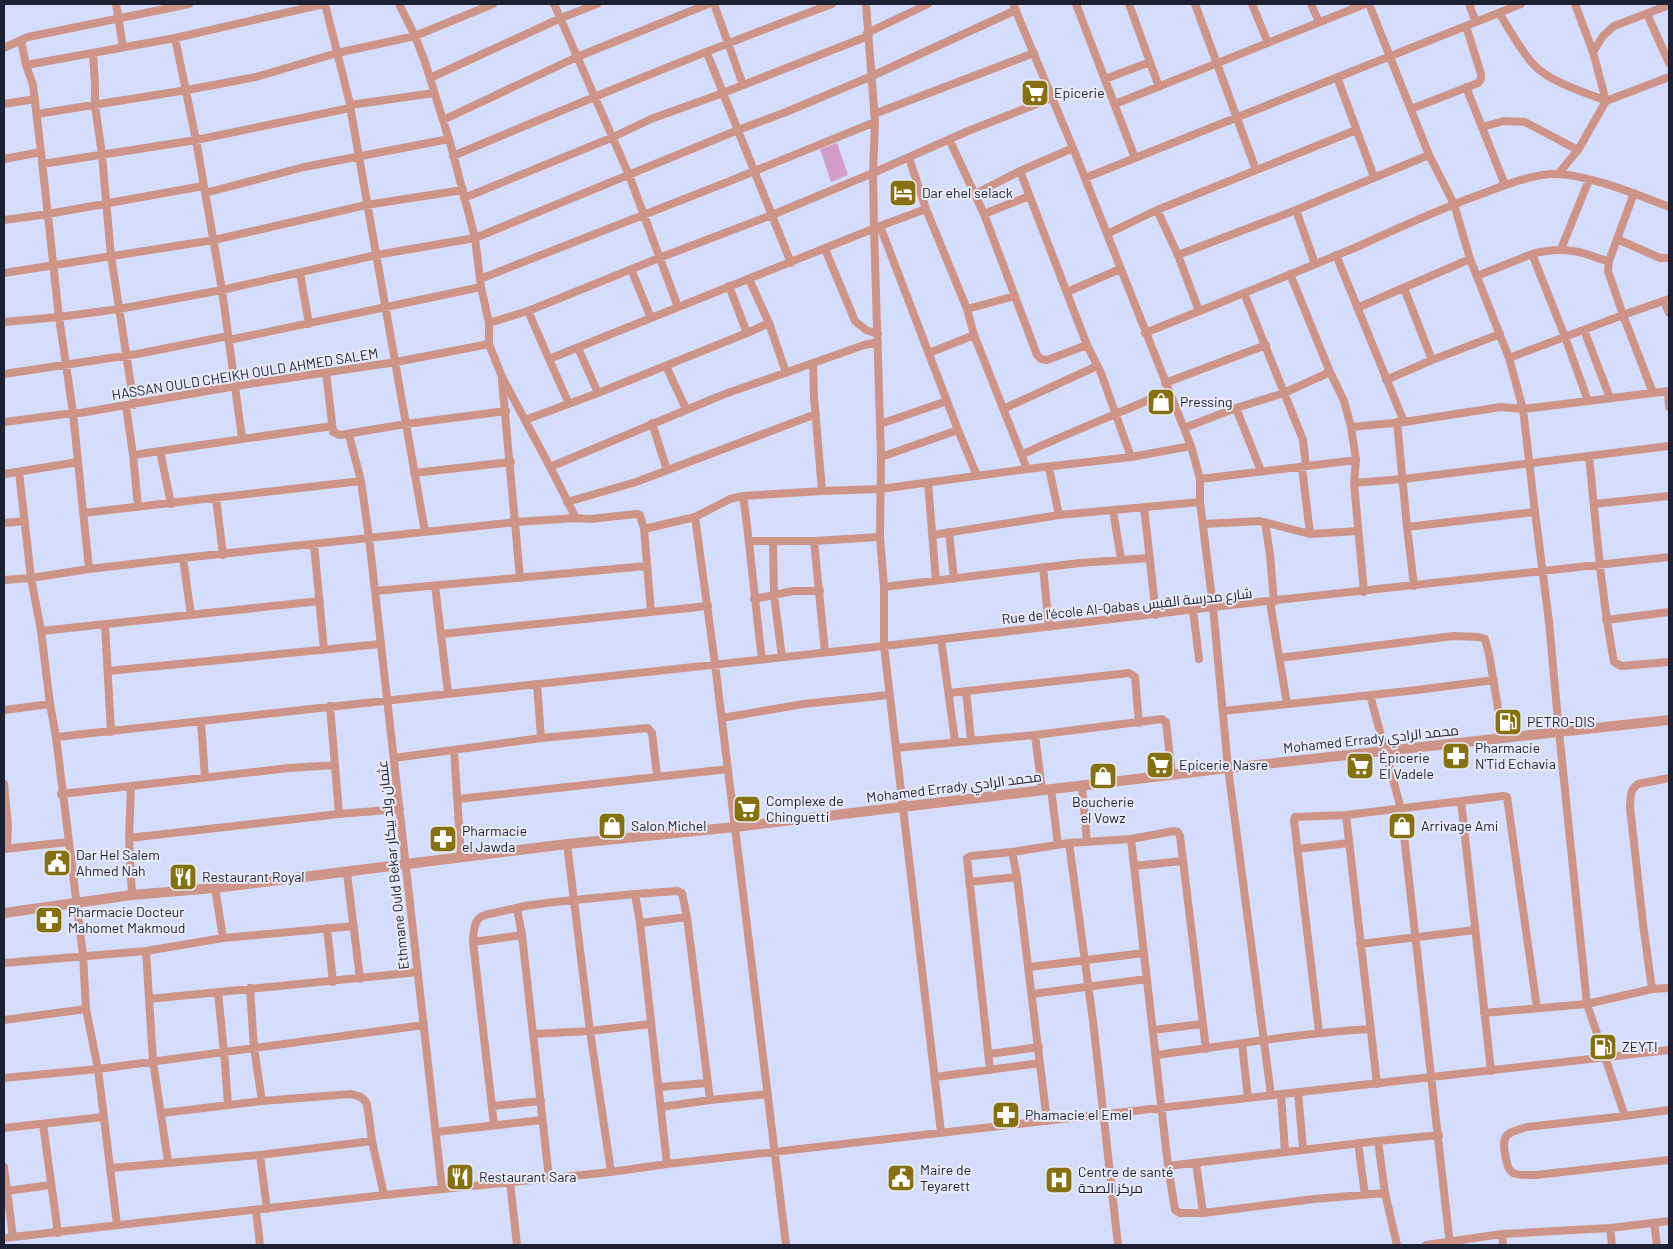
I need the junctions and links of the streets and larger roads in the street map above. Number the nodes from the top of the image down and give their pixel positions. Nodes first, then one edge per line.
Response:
1 (116, 4) edge
2 (189, 4) edge
3 (284, 4) edge
4 (325, 4) edge
5 (399, 4) edge
6 (493, 4) edge
7 (554, 4) edge
8 (597, 4) edge
9 (708, 4) edge
10 (714, 4) edge
11 (832, 4) edge
12 (866, 4) edge
13 (928, 4) edge
14 (1076, 4) edge
15 (1129, 4) edge
16 (1195, 4) edge
17 (1252, 4) edge
18 (1311, 4) edge
19 (1367, 4) edge
20 (1468, 4) edge
21 (1521, 4) edge
22 (1575, 4) edge
23 (1669, 5) edge
24 (1014, 7) edge
25 (1499, 13) junction
26 (286, 14) junction
27 (1647, 14) junction
28 (561, 18) junction
29 (118, 19) junction
30 (1319, 22) junction
31 (1476, 22) junction
32 (1466, 26) junction
33 (867, 34) junction
34 (415, 36) junction
35 (175, 38) junction
36 (21, 40) junction
37 (727, 43) junction
38 (1268, 43) junction
39 (123, 47) junction
40 (4, 48) edge
41 (1593, 52) junction
42 (92, 53) junction
43 (337, 53) junction
44 (707, 53) junction
45 (1034, 54) junction
46 (1389, 56) junction
47 (577, 57) junction
48 (1150, 62) junction
49 (1669, 63) edge
50 (1217, 64) junction
51 (26, 65) junction
52 (872, 76) junction
53 (1337, 77) junction
54 (1669, 77) edge
55 (430, 78) junction
56 (1105, 79) junction
57 (743, 85) junction
58 (1159, 86) junction
59 (1466, 87) junction
60 (187, 90) junction
61 (434, 93) junction
62 (723, 93) junction
63 (594, 96) junction
64 (1052, 98) junction
65 (35, 99) junction
66 (1606, 101) junction
67 (4, 104) edge
68 (1115, 104) junction
69 (95, 105) junction
70 (350, 107) junction
71 (1411, 109) junction
72 (37, 114) junction
73 (875, 118) junction
74 (1236, 118) junction
75 (443, 120) junction
76 (1482, 127) junction
77 (738, 130) junction
78 (1356, 130) junction
79 (611, 138) junction
80 (449, 139) junction
81 (949, 139) junction
82 (196, 140) junction
83 (1073, 148) junction
84 (1578, 150) junction
85 (42, 152) junction
86 (102, 155) junction
87 (1429, 155) junction
88 (358, 156) junction
89 (453, 156) junction
90 (909, 158) junction
91 (1135, 158) junction
92 (4, 159) edge
93 (42, 164) junction
94 (1256, 170) junction
95 (754, 171) junction
96 (1020, 171) junction
97 (873, 173) junction
98 (1558, 174) junction
99 (628, 175) junction
100 (1374, 177) junction
101 (1085, 178) junction
102 (1588, 180) junction
103 (1505, 185) junction
104 (204, 190) junction
105 (463, 194) junction
106 (975, 194) junction
107 (1634, 194) junction
108 (1029, 196) junction
109 (106, 203) junction
110 (1454, 204) junction
111 (366, 205) junction
112 (1669, 207) edge
113 (926, 209) junction
114 (1157, 210) junction
115 (1296, 210) junction
116 (48, 214) junction
117 (772, 214) junction
118 (984, 214) junction
119 (644, 215) junction
120 (4, 220) edge
121 (877, 227) junction
122 (1107, 234) junction
123 (475, 238) junction
124 (1617, 239) junction
125 (214, 240) junction
126 (825, 249) junction
127 (1561, 249) junction
128 (376, 254) junction
129 (1532, 254) junction
130 (1178, 255) junction
131 (1336, 255) junction
132 (111, 256) junction
133 (659, 258) junction
134 (1669, 258) edge
135 (1470, 259) junction
136 (1609, 261) junction
137 (791, 263) junction
138 (1316, 264) junction
139 (54, 265) junction
140 (631, 269) junction
141 (1120, 269) junction
142 (4, 273) edge
143 (300, 273) junction
144 (1290, 274) junction
145 (1477, 276) junction
146 (749, 279) junction
147 (480, 283) junction
148 (729, 286) junction
149 (1404, 288) junction
150 (222, 290) junction
151 (1067, 292) junction
152 (1244, 293) junction
153 (1015, 296) junction
154 (1667, 300) edge
155 (386, 307) junction
156 (678, 307) junction
157 (967, 308) junction
158 (1357, 308) junction
159 (119, 309) junction
160 (528, 311) junction
161 (1199, 311) junction
162 (1669, 313) edge
163 (1623, 315) junction
164 (59, 317) junction
165 (651, 318) junction
166 (4, 322) edge
167 (489, 323) junction
168 (768, 323) junction
169 (309, 324) junction
170 (1584, 330) junction
171 (747, 333) junction
172 (1145, 333) junction
173 (1500, 334) junction
174 (974, 335) junction
175 (1565, 337) junction
176 (229, 338) junction
177 (878, 338) junction
178 (489, 344) junction
179 (1087, 345) junction
180 (1266, 345) junction
181 (578, 348) junction
182 (929, 353) junction
183 (127, 356) junction
184 (1509, 358) junction
185 (549, 359) junction
186 (1432, 360) junction
187 (396, 362) junction
188 (813, 363) junction
189 (66, 364) junction
190 (666, 366) junction
191 (1097, 366) junction
192 (326, 372) junction
193 (1330, 372) junction
194 (786, 373) junction
195 (4, 374) edge
196 (502, 377) junction
197 (1386, 380) junction
198 (1165, 383) junction
199 (236, 386) junction
200 (1169, 392) junction
201 (1669, 392) edge
202 (598, 393) junction
203 (1284, 393) junction
204 (1653, 393) junction
205 (1610, 398) junction
206 (947, 401) junction
207 (1588, 401) junction
208 (569, 404) junction
209 (130, 405) junction
210 (1669, 407) edge
211 (1236, 408) junction
212 (686, 409) junction
213 (1003, 409) junction
214 (1523, 409) junction
215 (506, 411) junction
216 (72, 413) junction
217 (816, 414) junction
218 (1116, 415) junction
219 (525, 420) junction
220 (4, 422) edge
221 (1400, 422) junction
222 (652, 423) junction
223 (406, 424) junction
224 (880, 424) junction
225 (332, 426) junction
226 (1351, 427) junction
227 (1184, 428) junction
228 (958, 430) junction
229 (349, 434) junction
230 (242, 438) junction
231 (1191, 446) junction
232 (1669, 446) edge
233 (160, 451) junction
234 (1021, 454) junction
235 (133, 455) junction
236 (1589, 456) junction
237 (881, 457) junction
238 (1131, 457) junction
239 (1356, 460) junction
240 (78, 462) junction
241 (511, 462) junction
242 (1529, 463) junction
243 (550, 467) junction
244 (1304, 467) junction
245 (1049, 468) junction
246 (1027, 469) junction
247 (667, 470) junction
248 (1261, 470) junction
249 (19, 472) junction
250 (414, 473) junction
251 (4, 474) edge
252 (977, 476) junction
253 (1200, 479) junction
254 (1403, 479) junction
255 (360, 481) junction
256 (928, 483) junction
257 (1354, 483) junction
258 (880, 489) junction
259 (822, 491) junction
260 (743, 496) junction
261 (1669, 496) edge
262 (216, 498) junction
263 (567, 502) junction
264 (1200, 502) junction
265 (171, 504) junction
266 (1594, 504) junction
267 (138, 507) junction
268 (1144, 507) junction
269 (1113, 510) junction
270 (1535, 512) junction
271 (84, 513) junction
272 (1059, 515) junction
273 (695, 516) junction
274 (576, 518) junction
275 (25, 521) junction
276 (516, 522) junction
277 (1265, 522) junction
278 (4, 523) edge
279 (1203, 524) junction
280 (1407, 527) junction
281 (644, 528) junction
282 (1358, 531) junction
283 (424, 532) junction
284 (948, 532) junction
285 (1310, 534) junction
286 (933, 535) junction
287 (880, 536) junction
288 (369, 538) junction
289 (750, 541) junction
290 (814, 541) junction
291 (773, 542) junction
292 (314, 544) junction
293 (223, 555) junction
294 (1669, 557) edge
295 (183, 558) junction
296 (1150, 558) junction
297 (1120, 559) junction
298 (1599, 565) junction
299 (646, 566) junction
300 (1043, 567) junction
301 (89, 569) junction
302 (1542, 572) junction
303 (31, 578) junction
304 (520, 578) junction
305 (4, 580) edge
306 (954, 580) junction
307 (936, 581) junction
308 (435, 586) junction
309 (1414, 586) junction
310 (884, 587) junction
311 (375, 591) junction
312 (820, 591) junction
313 (1364, 592) junction
314 (774, 595) junction
315 (754, 599) junction
316 (320, 600) junction
317 (1272, 602) junction
318 (708, 606) junction
319 (1213, 608) junction
320 (1193, 610) junction
321 (651, 612) junction
322 (1669, 612) edge
323 (191, 615) junction
324 (1156, 615) junction
325 (1606, 620) junction
326 (105, 624) junction
327 (1050, 627) junction
328 (41, 631) junction
329 (442, 634) junction
330 (940, 639) junction
331 (381, 644) junction
332 (884, 646) junction
333 (324, 650) junction
334 (825, 652) junction
335 (782, 656) junction
336 (1279, 658) junction
337 (762, 659) junction
338 (1199, 660) dead end
339 (1669, 662) edge
340 (715, 664) junction
341 (108, 672) junction
342 (1494, 680) junction
343 (537, 684) junction
344 (966, 691) junction
345 (448, 693) junction
346 (949, 693) junction
347 (888, 695) junction
348 (1370, 695) junction
349 (387, 700) junction
350 (50, 704) junction
351 (1287, 704) junction
352 (330, 706) junction
353 (4, 710) edge
354 (1223, 712) junction
355 (722, 718) junction
356 (1669, 720) edge
357 (201, 722) junction
358 (1139, 723) junction
359 (111, 732) junction
360 (1559, 732) junction
361 (1036, 735) junction
362 (56, 737) junction
363 (540, 738) junction
364 (1503, 738) junction
365 (971, 740) junction
366 (955, 741) junction
367 (896, 748) junction
368 (454, 750) junction
369 (1385, 752) junction
370 (394, 758) junction
371 (335, 764) junction
372 (1228, 768) junction
373 (728, 769) junction
374 (1172, 775) junction
375 (657, 776) junction
376 (205, 778) junction
377 (1669, 778) edge
378 (4, 784) edge
379 (131, 786) junction
380 (1082, 786) junction
381 (1046, 790) junction
382 (62, 794) junction
383 (458, 799) junction
384 (1461, 801) junction
385 (903, 808) junction
386 (1401, 809) junction
387 (400, 810) junction
388 (339, 814) junction
389 (1346, 815) junction
390 (735, 827) junction
391 (129, 838) junction
392 (1131, 839) junction
393 (68, 842) junction
394 (1087, 842) junction
395 (1069, 843) junction
396 (1349, 843) junction
397 (567, 844) junction
398 (1058, 845) junction
399 (1297, 848) junction
400 (5, 849) edge
401 (1012, 852) junction
402 (461, 858) junction
403 (1182, 861) junction
404 (406, 864) junction
405 (1134, 866) junction
406 (347, 873) junction
407 (1017, 877) junction
408 (969, 882) junction
409 (215, 888) junction
410 (635, 894) junction
411 (132, 895) junction
412 (574, 901) junction
413 (75, 902) junction
414 (517, 908) junction
415 (4, 913) edge
416 (687, 916) junction
417 (640, 923) junction
418 (354, 926) junction
419 (327, 928) junction
420 (1475, 930) junction
421 (522, 935) junction
422 (1416, 937) junction
423 (223, 938) junction
424 (473, 942) junction
425 (1360, 944) junction
426 (146, 950) junction
427 (1144, 953) junction
428 (83, 955) junction
429 (1084, 960) junction
430 (4, 963) edge
431 (1029, 967) junction
432 (418, 972) junction
433 (360, 978) junction
434 (1147, 980) junction
435 (333, 982) junction
436 (1087, 987) junction
437 (250, 988) junction
438 (1669, 988) edge
439 (1652, 989) junction
440 (218, 992) junction
441 (1032, 994) junction
442 (149, 998) junction
443 (1587, 1004) junction
444 (1537, 1008) junction
445 (86, 1009) junction
446 (1484, 1014) junction
447 (4, 1020) edge
448 (651, 1024) junction
449 (1202, 1024) junction
450 (424, 1025) junction
451 (1371, 1029) junction
452 (1153, 1030) junction
453 (590, 1031) junction
454 (1319, 1032) junction
455 (533, 1034) junction
456 (1264, 1040) junction
457 (1242, 1044) junction
458 (1039, 1047) junction
459 (254, 1048) junction
460 (1206, 1049) junction
461 (1669, 1050) edge
462 (224, 1052) junction
463 (989, 1054) junction
464 (1156, 1055) junction
465 (1606, 1058) junction
466 (153, 1061) junction
467 (1040, 1063) junction
468 (98, 1069) junction
469 (990, 1070) junction
470 (1491, 1071) junction
471 (935, 1077) junction
472 (1432, 1077) junction
473 (4, 1078) edge
474 (706, 1082) junction
475 (1377, 1084) junction
476 (659, 1087) junction
477 (1298, 1092) junction
478 (768, 1094) junction
479 (1281, 1094) junction
480 (1271, 1096) junction
481 (1248, 1098) junction
482 (710, 1100) junction
483 (262, 1101) junction
484 (540, 1101) junction
485 (228, 1105) junction
486 (492, 1106) junction
487 (661, 1107) junction
488 (1162, 1108) junction
489 (1669, 1110) edge
490 (162, 1114) junction
491 (1103, 1114) junction
492 (1625, 1116) junction
493 (103, 1117) junction
494 (542, 1120) junction
495 (1047, 1121) junction
496 (43, 1124) junction
497 (494, 1125) junction
498 (4, 1128) edge
499 (436, 1132) junction
500 (941, 1132) junction
501 (1439, 1135) junction
502 (372, 1140) junction
503 (1378, 1140) junction
504 (1358, 1143) junction
505 (1303, 1150) junction
506 (1285, 1151) junction
507 (775, 1152) junction
508 (260, 1155) junction
509 (1669, 1160) edge
510 (168, 1162) junction
511 (1196, 1162) junction
512 (667, 1164) junction
513 (1168, 1166) junction
514 (4, 1167) edge
515 (111, 1168) junction
516 (611, 1172) junction
517 (549, 1178) junction
518 (4, 1180) edge
519 (510, 1182) junction
520 (50, 1185) junction
521 (442, 1189) junction
522 (7, 1191) junction
523 (1385, 1193) junction
524 (384, 1195) junction
525 (1366, 1195) junction
526 (267, 1209) junction
527 (256, 1210) junction
528 (1203, 1213) junction
529 (1669, 1221) edge
530 (1654, 1223) junction
531 (117, 1225) junction
532 (1610, 1228) junction
533 (58, 1232) junction
534 (1502, 1234) junction
535 (13, 1237) junction
536 (4, 1238) edge
537 (1450, 1244) edge
538 (260, 1245) edge
539 (517, 1245) edge
540 (786, 1245) edge
541 (1118, 1245) edge
542 (1397, 1245) edge
543 (1426, 1245) edge
544 (1503, 1245) edge
545 (1612, 1245) edge
546 (1657, 1245) edge

1 - 29 street
2 - 29 street
3 - 26 street
4 - 26 street
4 - 43 street
5 - 34 street
6 - 34 street
7 - 28 street
8 - 28 street
9 - 47 street
10 - 37 street
11 - 37 street
12 - 33 street
13 - 33 street
14 - 56 street
15 - 48 street
16 - 50 street
17 - 38 street
18 - 30 street
19 - 30 street
19 - 46 street
20 - 31 street
21 - 25 street
22 - 41 street
23 - 27 street
24 - 45 street
24 - 52 street
25 - 31 street
25 - 66 street
26 - 35 street
27 - 41 street
27 - 49 street
28 - 47 street
28 - 55 street
29 - 36 street
29 - 39 street
30 - 38 street
31 - 32 street
32 - 46 street
32 - 59 street
33 - 52 street
33 - 57 street
34 - 43 street
34 - 55 street
35 - 39 street
35 - 60 street
36 - 40 street
36 - 51 street
37 - 44 street
37 - 57 street
38 - 50 street
39 - 42 street
41 - 66 street
42 - 51 street
42 - 69 street
43 - 60 street
43 - 70 street
44 - 62 street
44 - 63 street
45 - 64 street
45 - 73 street
46 - 53 street
46 - 71 street
47 - 63 street
47 - 75 street
48 - 56 street
48 - 58 street
50 - 58 street
50 - 74 street
51 - 65 street
52 - 73 street
52 - 77 street
53 - 74 street
53 - 78 street
54 - 66 street
55 - 61 street
56 - 68 street
57 - 62 street
58 - 68 street
59 - 71 street
59 - 76 street
60 - 69 street
60 - 82 street
61 - 70 street
61 - 75 street
62 - 77 street
62 - 79 street
63 - 79 street
63 - 89 street
64 - 81 street
64 - 83 street
65 - 67 street
65 - 72 street
66 - 84 street
68 - 91 street
69 - 72 street
69 - 86 street
70 - 82 street
70 - 88 street
71 - 87 street
72 - 85 street
73 - 95 street
73 - 97 street
74 - 91 street
74 - 94 street
75 - 80 street
76 - 84 street
76 - 103 street
77 - 95 street
77 - 99 street
78 - 94 street
78 - 100 street
79 - 99 street
79 - 105 street
80 - 88 street
80 - 89 street
81 - 90 street
81 - 106 street
82 - 86 street
82 - 104 street
83 - 96 street
83 - 101 street
84 - 98 street
85 - 92 street
85 - 93 street
86 - 93 street
86 - 109 street
87 - 100 street
87 - 110 street
88 - 104 street
88 - 111 street
89 - 105 street
90 - 97 street
90 - 113 street
91 - 101 street
93 - 116 street
94 - 114 street
95 - 117 street
95 - 119 street
96 - 106 street
96 - 108 street
97 - 117 street
97 - 121 street
98 - 102 street
98 - 103 street
99 - 119 street
99 - 123 street
100 - 115 street
101 - 122 street
102 - 107 street
102 - 127 street
103 - 110 street
104 - 109 street
104 - 125 street
105 - 111 street
105 - 123 street
106 - 118 street
107 - 112 street
107 - 124 street
108 - 118 street
108 - 151 street
109 - 116 street
109 - 132 street
110 - 131 street
110 - 135 street
111 - 125 street
111 - 128 street
113 - 121 street
113 - 157 street
114 - 122 street
114 - 130 street
115 - 130 street
115 - 138 street
116 - 120 street
116 - 139 street
117 - 133 street
117 - 137 street
118 - 153 street
119 - 133 street
119 - 147 street
121 - 126 street
121 - 177 street
121 - 182 street
122 - 141 street
123 - 128 street
123 - 147 street
124 - 134 street
124 - 136 street
125 - 132 street
125 - 150 street
126 - 137 street
126 - 177 street
127 - 129 street
127 - 136 street
128 - 143 street
128 - 155 street
129 - 145 street
129 - 175 street
130 - 161 street
131 - 138 street
131 - 158 street
132 - 139 street
132 - 159 street
133 - 140 street
133 - 156 street
135 - 145 street
135 - 149 street
136 - 163 street
137 - 146 street
138 - 144 street
139 - 142 street
139 - 164 street
140 - 160 street
140 - 165 street
141 - 151 street
141 - 172 street
143 - 150 street
143 - 169 street
144 - 152 street
144 - 193 street
145 - 173 street
146 - 148 street
146 - 168 street
147 - 155 street
147 - 167 street
148 - 156 street
148 - 171 street
149 - 158 street
149 - 186 street
150 - 159 street
150 - 176 street
151 - 179 street
152 - 161 street
152 - 180 street
153 - 157 street
153 - 179 street
154 - 162 street
154 - 163 street
155 - 169 street
155 - 187 street
156 - 165 street
157 - 174 street
158 - 197 street
159 - 164 street
159 - 183 street
160 - 167 street
160 - 185 street
161 - 172 street
163 - 170 street
163 - 204 street
164 - 166 street
164 - 189 street
165 - 181 street
167 - 178 street
168 - 171 street
168 - 194 street
169 - 176 street
170 - 175 street
170 - 205 street
171 - 190 street
172 - 198 street
173 - 184 street
173 - 186 street
174 - 182 street
174 - 213 street
175 - 184 street
175 - 207 street
176 - 183 street
176 - 199 street
177 - 188 street
177 - 224 street
178 - 187 street, HASSAN OULD CHEIKH OULD AHMED SALEM
178 - 196 street
179 - 191 street
180 - 198 street
180 - 203 street
181 - 185 street
181 - 202 street
182 - 206 street
183 - 189 street
183 - 209 street
184 - 214 street
185 - 208 street
186 - 197 street
187 - 192 street, HASSAN OULD CHEIKH OULD AHMED SALEM
187 - 223 street
188 - 194 street
188 - 217 street
189 - 195 street
189 - 216 street
190 - 202 street
190 - 212 street
191 - 213 street
191 - 218 street
192 - 199 street, HASSAN OULD CHEIKH OULD AHMED SALEM
192 - 225 street
193 - 203 street
193 - 226 street
194 - 212 street
196 - 215 street
196 - 219 street
197 - 221 street
198 - 200 street
199 - 209 street, HASSAN OULD CHEIKH OULD AHMED SALEM
199 - 230 street
200 - 218 street
200 - 227 street
201 - 204 street
201 - 210 street
202 - 208 street
203 - 211 street
203 - 244 street
204 - 205 street
205 - 207 street
206 - 224 street
206 - 228 street
207 - 214 street
208 - 219 street
209 - 216 street, HASSAN OULD CHEIKH OULD AHMED SALEM
209 - 235 street
211 - 227 street
211 - 248 street
212 - 222 street
213 - 234 street
214 - 221 street
214 - 242 street
215 - 223 street
215 - 241 street
216 - 220 street, HASSAN OULD CHEIKH OULD AHMED SALEM
216 - 240 street
217 - 247 street
217 - 259 street
218 - 234 street
218 - 238 street
219 - 243 street
221 - 226 street
221 - 254 street
222 - 243 street
222 - 247 street
223 - 229 street
223 - 250 street
224 - 237 street
225 - 229 street
225 - 230 street
226 - 239 street
227 - 231 street
228 - 237 street
228 - 252 street
229 - 255 street, Ethmane Ould Bekar عثمان ولد بيكار
230 - 233 street
231 - 238 street
231 - 253 street
232 - 236 street
233 - 235 street
233 - 265 street
234 - 246 street
235 - 267 street
236 - 242 street
236 - 266 street
237 - 258 street
238 - 245 street
239 - 244 street
239 - 257 street
240 - 249 street
240 - 271 street
241 - 250 street
241 - 276 street
242 - 254 street
242 - 270 street
243 - 263 street
244 - 248 street
244 - 285 street
245 - 246 street
245 - 272 street
246 - 252 street
247 - 263 street
248 - 253 street
249 - 251 street
249 - 275 street
250 - 283 street
252 - 256 street
253 - 264 street
254 - 257 street
254 - 280 street
255 - 262 street
255 - 288 street, Ethmane Ould Bekar عثمان ولد بيكار
256 - 258 street
256 - 286 street
257 - 282 street
258 - 259 street
258 - 287 street
259 - 260 street
260 - 273 street
260 - 289 street
261 - 266 street
262 - 265 street
262 - 293 street
263 - 274 street
264 - 268 street
264 - 279 street
265 - 267 street
266 - 298 street
267 - 271 street
268 - 269 street
268 - 296 street
269 - 272 street
269 - 297 street
270 - 280 street
270 - 302 street
271 - 301 street
272 - 284 street
273 - 281 street
273 - 318 street
274 - 276 street
274 - 281 street
275 - 278 street
275 - 303 street
276 - 283 street
276 - 304 street
277 - 279 street
277 - 285 street
277 - 317 street
279 - 319 street
280 - 309 street
281 - 299 street
282 - 285 street
282 - 313 street
283 - 288 street
284 - 286 street
284 - 306 street
286 - 307 street
287 - 290 street
287 - 310 street
288 - 292 street
288 - 311 street, Ethmane Ould Bekar عثمان ولد بيكار
289 - 291 street
289 - 315 street
290 - 291 street
290 - 312 street
291 - 314 street
292 - 293 street
292 - 316 street
293 - 295 street
294 - 298 street, Rue de l'école Al-Qabas شارع مدرسة القبس
295 - 301 street
295 - 323 street
296 - 297 street
296 - 324 street
297 - 300 street
298 - 302 street, Rue de l'école Al-Qabas شارع مدرسة القبس
298 - 325 street
299 - 304 street
299 - 321 street
300 - 306 street
300 - 327 street
301 - 303 street
302 - 309 street, Rue de l'école Al-Qabas شارع مدرسة القبس
302 - 360 street
303 - 305 street
303 - 328 street
304 - 308 street
306 - 307 street
307 - 310 street
308 - 311 street
308 - 329 street
309 - 313 street, Rue de l'école Al-Qabas شارع مدرسة القبس
310 - 332 street
311 - 331 street, Ethmane Ould Bekar عثمان ولد بيكار
312 - 314 street
312 - 334 street
313 - 317 street, Rue de l'école Al-Qabas شارع مدرسة القبس
314 - 315 street
314 - 335 street
315 - 337 street
316 - 323 street
316 - 333 street
317 - 319 street, Rue de l'école Al-Qabas شارع مدرسة القبس
317 - 336 street
318 - 321 street
318 - 340 street
319 - 320 street, Rue de l'école Al-Qabas شارع مدرسة القبس
319 - 354 street
320 - 324 street, Rue de l'école Al-Qabas شارع مدرسة القبس
320 - 338 street
321 - 329 street
322 - 325 street
323 - 326 street
324 - 327 street, Rue de l'école Al-Qabas شارع مدرسة القبس
325 - 339 street
326 - 328 street
326 - 341 street
327 - 330 street, Rue de l'école Al-Qabas شارع مدرسة القبس
328 - 350 street
329 - 345 street
330 - 332 street, Rue de l'école Al-Qabas شارع مدرسة القبس
330 - 346 street
331 - 333 street
331 - 349 street, Ethmane Ould Bekar عثمان ولد بيكار
332 - 334 street, Rue de l'école Al-Qabas شارع مدرسة القبس
332 - 347 street
333 - 341 street
334 - 335 street, Rue de l'école Al-Qabas شارع مدرسة القبس
335 - 337 street, Rue de l'école Al-Qabas شارع مدرسة القبس
336 - 342 street
336 - 351 street
337 - 340 street, Rue de l'école Al-Qabas شارع مدرسة القبس
340 - 343 street, Rue de l'école Al-Qabas شارع مدرسة القبس
340 - 355 street
341 - 359 street
342 - 348 street
342 - 364 street
343 - 345 street, Rue de l'école Al-Qabas شارع مدرسة القبس
343 - 363 street
344 - 346 street
344 - 358 street
344 - 365 street
345 - 349 street, Rue de l'école Al-Qabas شارع مدرسة القبس
346 - 366 street
347 - 355 street
347 - 367 street
348 - 351 street
348 - 369 street
349 - 352 street, Rue de l'école Al-Qabas شارع مدرسة القبس
349 - 370 street, Ethmane Ould Bekar عثمان ولد بيكار
350 - 353 street
350 - 362 street
351 - 354 street
352 - 357 street, Rue de l'école Al-Qabas شارع مدرسة القبس
352 - 371 street
354 - 372 street
355 - 373 street
356 - 360 street, Mohamed Errady محمد الرادي
357 - 359 street, Rue de l'école Al-Qabas شارع مدرسة القبس
357 - 376 street
358 - 361 street
358 - 374 street
359 - 362 street, Rue de l'école Al-Qabas شارع مدرسة القبس
360 - 364 street, Mohamed Errady محمد الرادي
360 - 443 street
361 - 365 street
361 - 381 street
362 - 382 street
363 - 368 street
363 - 375 street
364 - 369 street, Mohamed Errady محمد الرادي
365 - 366 street
366 - 367 street
367 - 385 street
368 - 370 street
368 - 383 street
369 - 372 street, Mohamed Errady محمد الرادي
369 - 386 street
370 - 387 street, Ethmane Ould Bekar عثمان ولد بيكار
371 - 376 street
371 - 388 street
372 - 374 street, Mohamed Errady محمد الرادي
372 - 456 street
373 - 375 street
373 - 390 street
374 - 380 street, Mohamed Errady محمد الرادي
375 - 383 street
376 - 379 street
377 - 439 street
378 - 400 street
379 - 382 street
379 - 391 street
380 - 381 street, Mohamed Errady محمد الرادي
380 - 394 street
381 - 385 street, Mohamed Errady محمد الرادي
381 - 398 street
382 - 393 street
383 - 402 street
384 - 386 street
384 - 420 street
384 - 444 street
385 - 390 street, Mohamed Errady محمد الرادي
385 - 471 street
386 - 389 street
386 - 422 street
387 - 388 street
387 - 404 street, Ethmane Ould Bekar عثمان ولد بيكار
388 - 391 street
389 - 396 street
389 - 399 street
390 - 397 street, Mohamed Errady محمد الرادي
390 - 478 street
391 - 411 street
392 - 394 street
392 - 403 street
392 - 405 street
393 - 400 street
393 - 413 street
394 - 395 street
395 - 398 street
395 - 429 street
396 - 399 street
396 - 425 street
397 - 402 street, Mohamed Errady محمد الرادي
397 - 412 street
398 - 401 street
399 - 454 street
401 - 407 street
401 - 408 street
402 - 404 street, Mohamed Errady محمد الرادي
403 - 405 street
403 - 449 street
404 - 406 street, Mohamed Errady محمد الرادي
404 - 432 street, Ethmane Ould Bekar عثمان ولد بيكار
405 - 427 street
406 - 409 street, Mohamed Errady محمد الرادي
406 - 418 street
407 - 408 street
407 - 431 street
408 - 463 street
409 - 411 street, Mohamed Errady محمد الرادي
409 - 423 street
410 - 412 street
410 - 416 street
410 - 417 street
411 - 413 street, Mohamed Errady محمد الرادي
412 - 414 street
412 - 453 street
413 - 415 street, Mohamed Errady محمد الرادي
413 - 428 street
414 - 421 street
414 - 424 street
416 - 417 street
416 - 474 street
417 - 448 street
418 - 419 street
418 - 433 street
419 - 423 street
419 - 435 street
420 - 422 street
420 - 446 street
421 - 424 street
421 - 455 street
422 - 425 street
422 - 472 street
423 - 426 street
424 - 486 street
425 - 451 street
426 - 428 street
426 - 442 street
427 - 429 street
427 - 434 street
428 - 430 street
428 - 445 street
429 - 431 street
429 - 436 street
431 - 441 street
432 - 433 street
432 - 450 street, Ethmane Ould Bekar عثمان ولد بيكار
433 - 435 street
434 - 436 street
434 - 452 street
435 - 437 street
436 - 441 street
436 - 491 street
437 - 440 street
437 - 459 street
438 - 439 street
439 - 443 street
440 - 442 street
440 - 462 street
441 - 458 street
442 - 466 street
443 - 444 street
443 - 465 street
444 - 446 street
445 - 447 street
445 - 468 street
446 - 470 street
448 - 453 street
448 - 476 street
449 - 452 street
449 - 460 street
450 - 459 street
450 - 499 street, Ethmane Ould Bekar عثمان ولد بيكار
451 - 454 street
451 - 475 street
452 - 464 street
453 - 455 street
453 - 516 street
454 - 456 street
455 - 484 street
456 - 457 street
456 - 480 street
457 - 460 street
457 - 481 street
458 - 463 street
458 - 467 street
459 - 462 street
459 - 483 street
460 - 464 street
461 - 465 street
462 - 466 street
462 - 485 street
463 - 469 street
464 - 488 street
465 - 470 street
465 - 492 street
466 - 468 street
466 - 490 street
467 - 469 street
467 - 495 street
468 - 473 street
468 - 493 street
469 - 471 street
470 - 472 street
471 - 500 street
472 - 475 street
472 - 501 street
474 - 476 street
474 - 482 street
475 - 477 street
476 - 487 street
477 - 479 street
477 - 505 street
478 - 482 street
478 - 507 street
479 - 480 street
479 - 506 street
480 - 481 street
481 - 488 street
482 - 487 street
483 - 485 street
483 - 502 street
484 - 486 street
484 - 494 street
485 - 490 street
486 - 497 street
487 - 512 street
488 - 491 street
488 - 513 street
489 - 492 street
490 - 510 street
491 - 495 street
491 - 541 street
492 - 509 street
493 - 496 street
493 - 515 street
494 - 497 street
494 - 517 street
495 - 500 street
496 - 498 street
496 - 520 street
497 - 499 street
499 - 521 street, Ethmane Ould Bekar عثمان ولد بيكار
500 - 507 street
501 - 503 street
501 - 537 street
502 - 508 street
502 - 524 street
503 - 504 street
503 - 523 street
504 - 505 street
504 - 525 street
505 - 506 street
506 - 511 street
507 - 512 street
507 - 540 street
508 - 510 street
508 - 526 street
510 - 515 street
511 - 513 street
511 - 528 street
512 - 516 street
513 - 528 street
514 - 518 street
515 - 531 street
516 - 517 street
517 - 519 street
518 - 522 street
519 - 521 street
519 - 539 street
520 - 522 street
520 - 533 street
521 - 524 street
522 - 535 street
523 - 525 street
523 - 542 street
524 - 526 street
525 - 528 street
526 - 527 street
527 - 531 street
527 - 538 street
529 - 530 street
530 - 532 street
530 - 546 street
531 - 533 street
532 - 534 street
532 - 545 street
533 - 535 street
534 - 537 street
534 - 544 street
535 - 536 street
537 - 543 street

